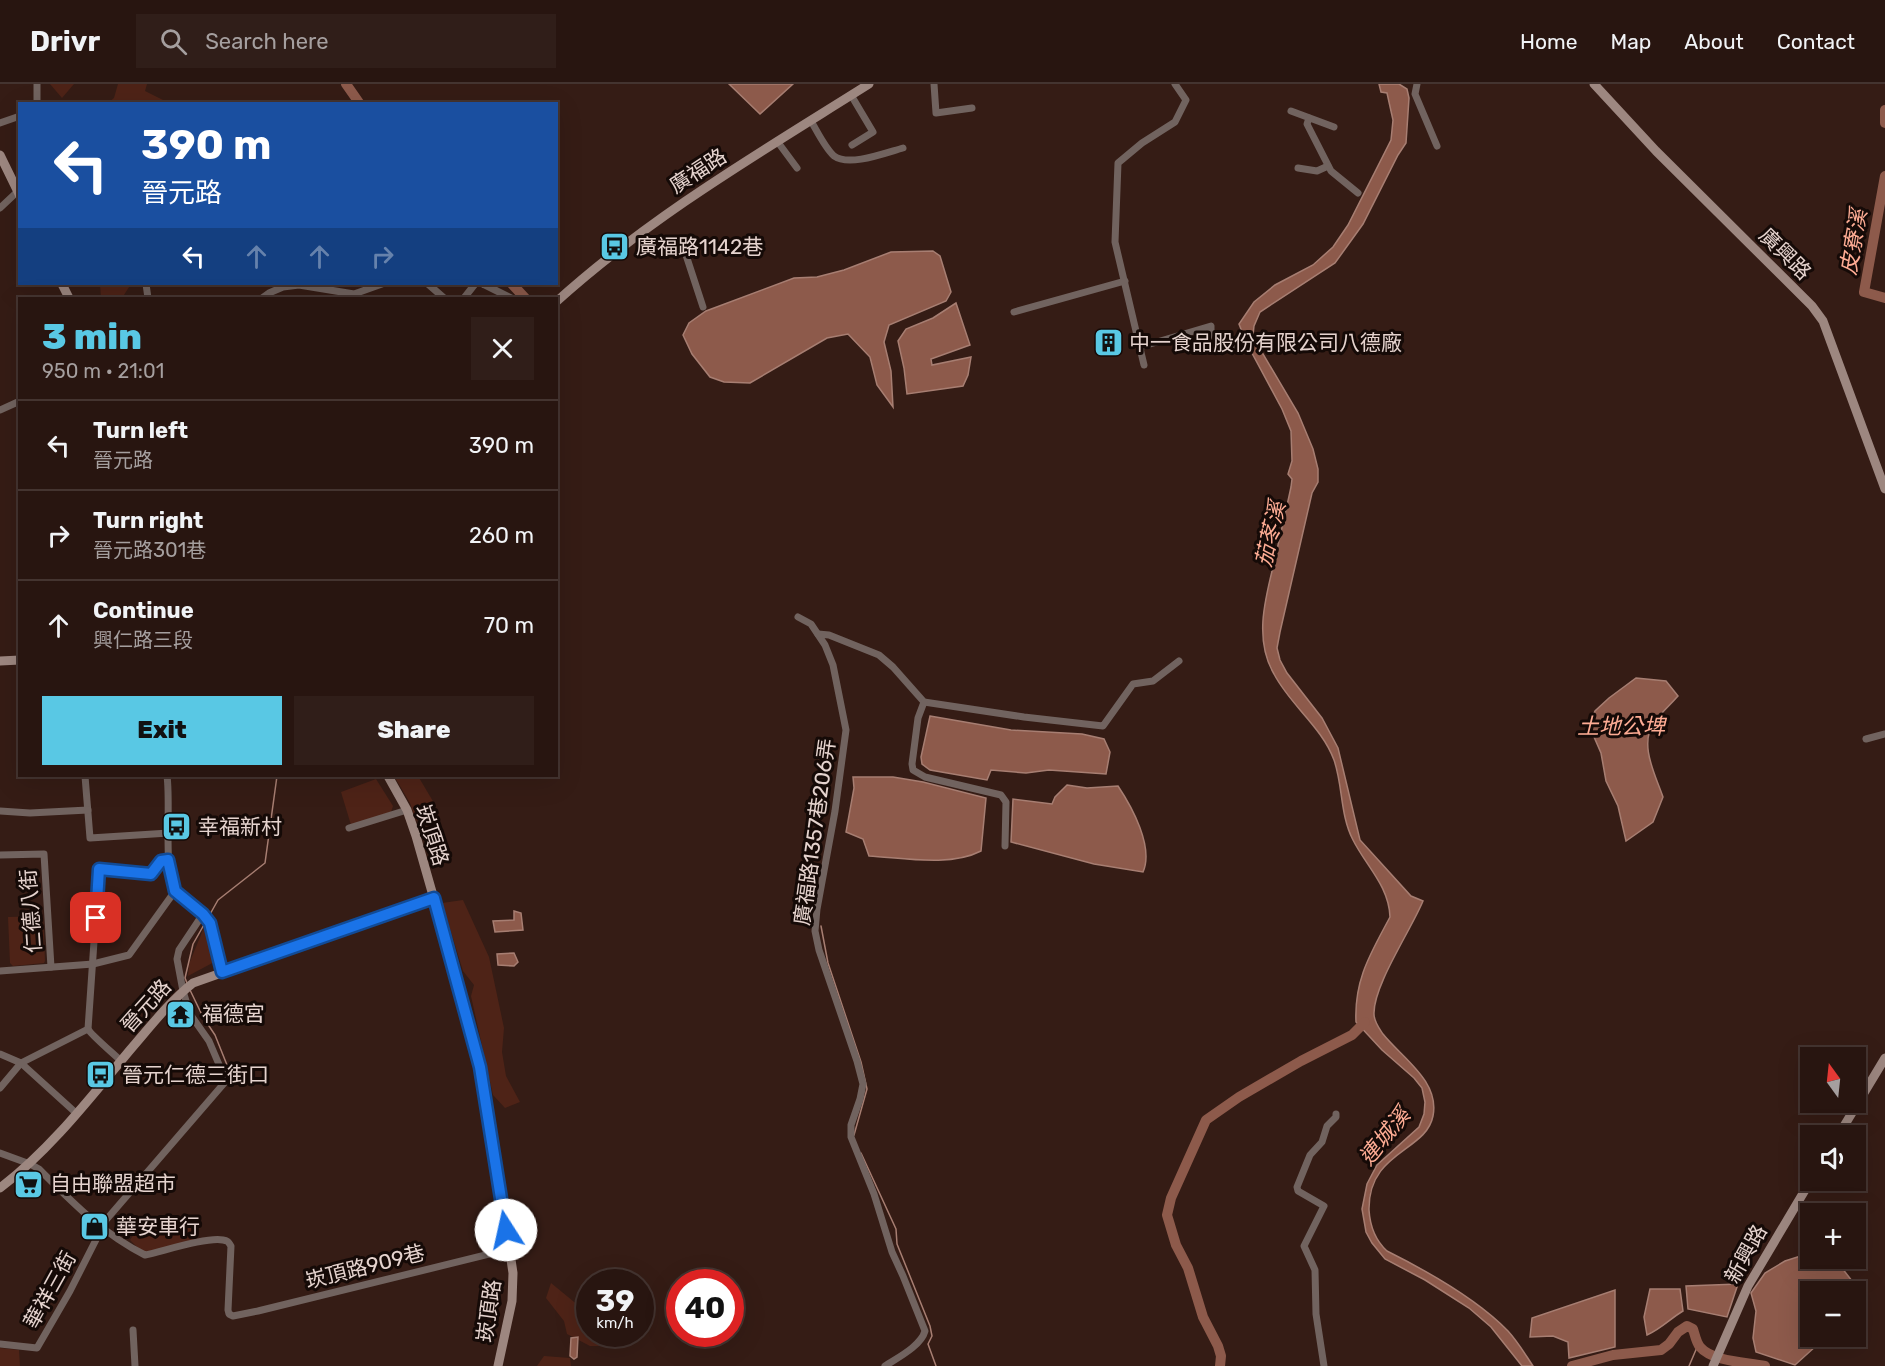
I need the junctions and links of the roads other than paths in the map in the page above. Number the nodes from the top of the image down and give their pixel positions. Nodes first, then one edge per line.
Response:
1 (37, 84) edge
2 (934, 84) edge
3 (1175, 84) edge
4 (1417, 84) edge
5 (1594, 84) edge
6 (862, 86) edge
7 (851, 95) junction
8 (38, 102) edge
9 (972, 108) dead end
10 (1291, 111) dead end
11 (18, 117) edge
12 (1309, 118) junction
13 (811, 120) junction
14 (0, 123) edge
15 (1334, 127) dead end
16 (777, 141) junction
17 (852, 145) dead end
18 (1437, 146) dead end
19 (903, 148) dead end
20 (0, 155) edge
21 (1328, 166) junction
22 (797, 168) dead end
23 (1298, 168) dead end
24 (18, 192) edge
25 (1358, 193) dead end
26 (18, 195) edge
27 (0, 208) edge
28 (685, 252) dead end
29 (1125, 282) junction
30 (299, 285) edge
31 (299, 285) edge
32 (379, 285) edge
33 (429, 285) edge
34 (475, 285) edge
35 (485, 285) edge
36 (263, 297) edge
37 (443, 297) edge
38 (465, 297) edge
39 (509, 297) edge
40 (558, 300) edge
41 (703, 307) dead end
42 (1014, 312) dead end
43 (1235, 346) dead end
44 (1140, 347) junction
45 (1144, 365) dead end
46 (18, 402) edge
47 (0, 410) edge
48 (1885, 489) edge
49 (798, 617) dead end
50 (818, 634) junction
51 (18, 660) edge
52 (0, 661) edge
53 (1179, 661) dead end
54 (924, 702) junction
55 (1885, 734) edge
56 (1866, 739) dead end
57 (85, 777) edge
58 (167, 777) edge
59 (389, 777) edge
60 (88, 810) junction
61 (407, 810) junction
62 (0, 811) edge
63 (349, 828) dead end
64 (169, 833) junction
65 (1005, 846) dead end
66 (0, 855) edge
67 (168, 860) junction
68 (175, 891) junction
69 (434, 898) junction
70 (203, 914) junction
71 (93, 964) junction
72 (51, 967) junction
73 (0, 971) edge
74 (222, 972) junction
75 (183, 991) junction
76 (88, 1029) junction
77 (0, 1054) edge
78 (1885, 1058) edge
79 (121, 1061) junction
80 (21, 1063) junction
81 (0, 1088) edge
82 (76, 1113) junction
83 (1336, 1114) dead end
84 (1845, 1125) edge
85 (0, 1153) edge
86 (30, 1164) junction
87 (0, 1188) edge
88 (1803, 1191) edge
89 (103, 1227) junction
90 (510, 1249) junction
91 (133, 1330) dead end
92 (0, 1344) edge
93 (1714, 1365) edge
94 (135, 1366) edge
95 (498, 1366) edge
96 (885, 1366) edge
97 (1324, 1366) edge

1 - 8 street
2 - 9 street
3 - 29 street
4 - 18 street
5 - 48 street, 廣興路
6 - 7 street, 廣福路
7 - 13 street, 廣福路
7 - 17 street
10 - 12 street
11 - 14 street
12 - 15 street
12 - 21 street
13 - 16 street, 廣福路
13 - 19 street
16 - 22 street
16 - 40 street, 廣福路
20 - 24 street
21 - 23 street
21 - 25 street
26 - 27 street
28 - 41 street
29 - 42 street
29 - 44 street
30 - 36 street
31 - 32 street
33 - 37 street
34 - 38 street
35 - 39 street
43 - 44 street
44 - 45 street
46 - 47 street
49 - 50 street, 廣福路1357巷206弄
50 - 54 street
50 - 96 street, 廣福路1357巷206弄
51 - 52 street
53 - 54 street
54 - 65 street
55 - 56 street
57 - 60 street
58 - 64 street
59 - 61 street, 崁頂路
60 - 62 street
60 - 64 street
61 - 63 street
61 - 69 street, 崁頂路
64 - 67 street
66 - 72 street, 仁德八街
67 - 68 street
67 - 71 street
68 - 70 street
68 - 71 street
69 - 74 street, 晉元路
69 - 90 street, 崁頂路
70 - 74 street
70 - 75 street
71 - 72 street
71 - 76 street
72 - 73 street
74 - 75 street, 晉元路
75 - 79 street, 晉元路
75 - 89 street, 華祥三街
76 - 79 street
76 - 80 street
77 - 80 street
78 - 84 street
79 - 82 street, 晉元路
80 - 81 street
80 - 82 street
82 - 86 street, 晉元路
83 - 97 street
85 - 86 street
86 - 87 street, 晉元路
86 - 89 street
88 - 93 street, 新興路
89 - 90 street, 崁頂路909巷
89 - 92 street, 華祥三街
90 - 95 street, 崁頂路
91 - 94 street

